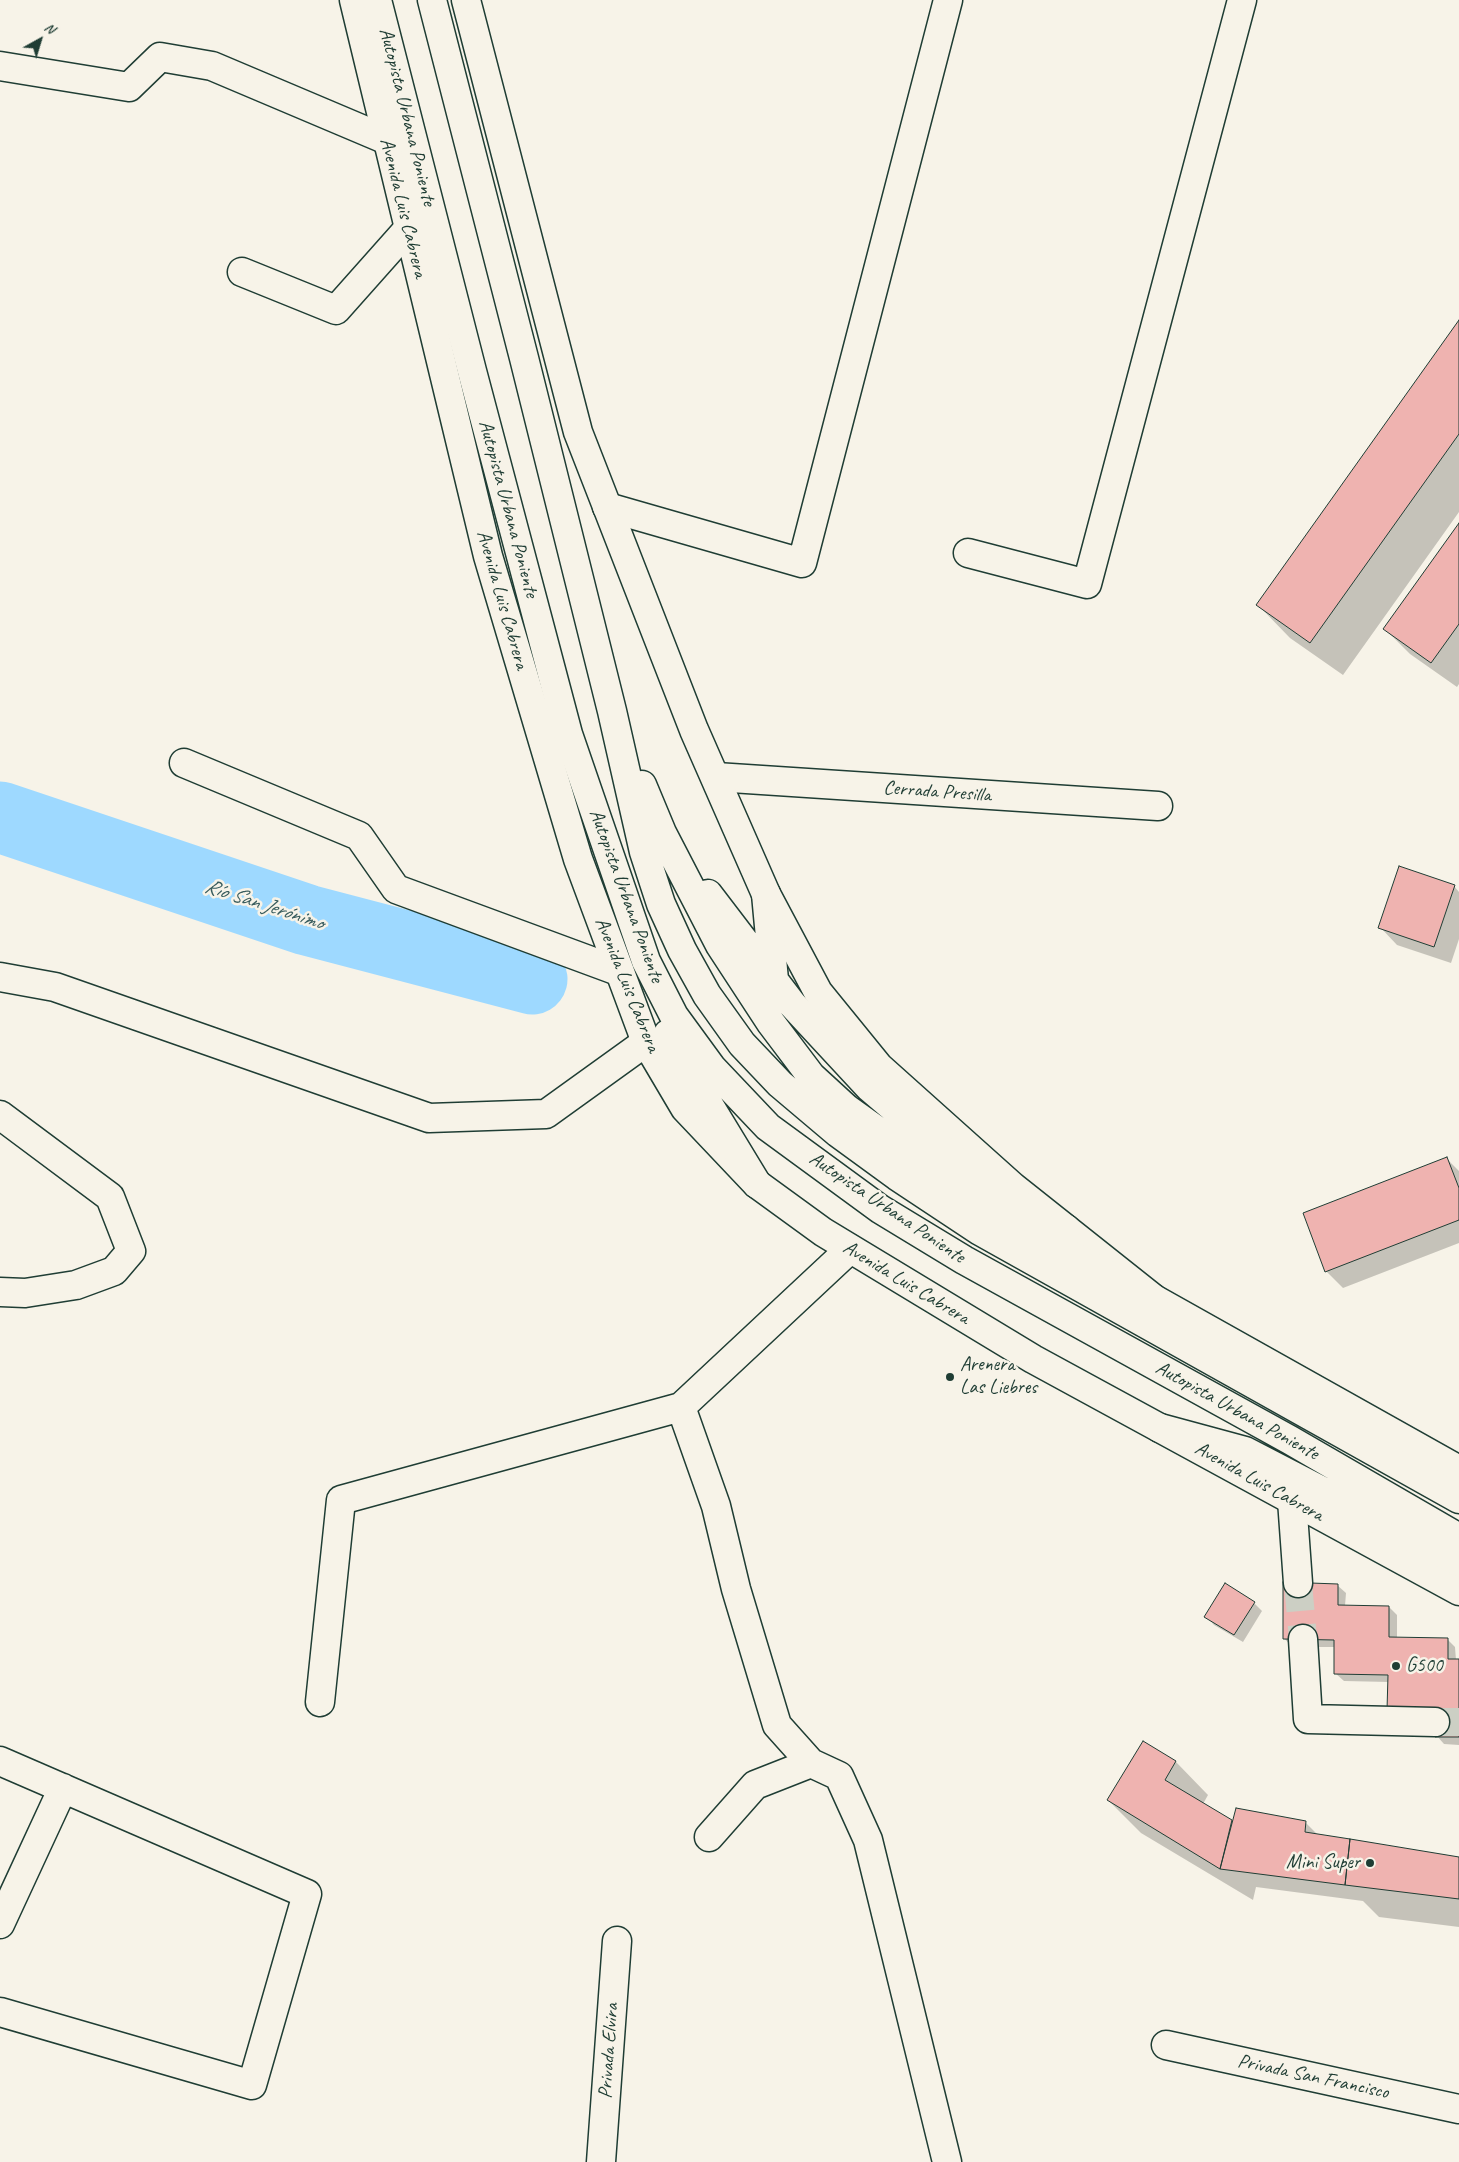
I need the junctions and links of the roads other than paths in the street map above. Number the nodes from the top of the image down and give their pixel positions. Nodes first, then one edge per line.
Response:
1 (354, 0) edge
2 (377, 0) edge
3 (432, 0) edge
4 (466, 0) edge
5 (948, 0) edge
6 (1242, 0) edge
7 (0, 66) edge
8 (387, 140) junction
9 (408, 228) junction
10 (242, 272) dead end
11 (607, 507) junction
12 (968, 553) dead end
13 (612, 711) junction
14 (184, 763) dead end
15 (716, 777) junction
16 (1158, 806) dead end
17 (662, 833) junction
18 (766, 894) junction
19 (646, 960) junction
20 (618, 971) junction
21 (0, 977) edge
22 (774, 980) junction
23 (646, 1042) junction
24 (0, 1115) edge
25 (757, 1184) junction
26 (1066, 1229) junction
27 (850, 1249) junction
28 (13, 1292) edge
29 (1154, 1299) junction
30 (0, 1306) edge
31 (681, 1406) junction
32 (1160, 1428) junction
33 (1459, 1470) edge
34 (1459, 1499) edge
35 (1292, 1500) junction
36 (1459, 1538) edge
37 (1459, 1562) edge
38 (1298, 1583) tunnel mouth
39 (1459, 1591) edge
40 (1303, 1639) tunnel mouth
41 (320, 1702) dead end
42 (1435, 1722) tunnel mouth
43 (0, 1761) edge
44 (811, 1763) junction
45 (63, 1788) junction
46 (709, 1837) dead end
47 (0, 1924) edge
48 (617, 1941) dead end
49 (0, 2012) edge
50 (1166, 2045) dead end
51 (1459, 2109) edge
52 (601, 2162) edge
53 (947, 2162) edge

1 - 8 main road, Avenida Luis Cabrera
2 - 19 main road, Autopista Urbana Poniente
3 - 13 main road, Autopista Urbana Poniente
4 - 11 main road
5 - 11 main road
6 - 12 main road
7 - 8 main road
8 - 9 main road, Avenida Luis Cabrera
9 - 10 main road
9 - 20 main road, Avenida Luis Cabrera
11 - 15 main road
13 - 17 main road
13 - 34 main road, Autopista Urbana Poniente
14 - 20 main road
15 - 16 main road, Cerrada Presilla
15 - 18 main road
17 - 22 main road
17 - 29 main road
18 - 22 main road
18 - 26 main road
19 - 25 main road
19 - 36 main road, Autopista Urbana Poniente
20 - 23 main road, Avenida Luis Cabrera
21 - 23 main road
22 - 26 main road
23 - 25 main road, Avenida Luis Cabrera
24 - 28 main road
25 - 27 main road, Avenida Luis Cabrera
26 - 29 main road
27 - 31 main road
27 - 32 main road, Avenida Luis Cabrera
28 - 30 main road
29 - 33 main road
31 - 41 main road
31 - 44 main road
32 - 35 main road, Avenida Luis Cabrera
32 - 37 main road
35 - 38 main road
35 - 39 main road, Avenida Luis Cabrera
40 - 42 main road
43 - 45 main road
44 - 46 main road
44 - 53 main road
45 - 47 main road
45 - 49 main road
48 - 52 main road, Privada Elvira
50 - 51 main road, Privada San Francisco

